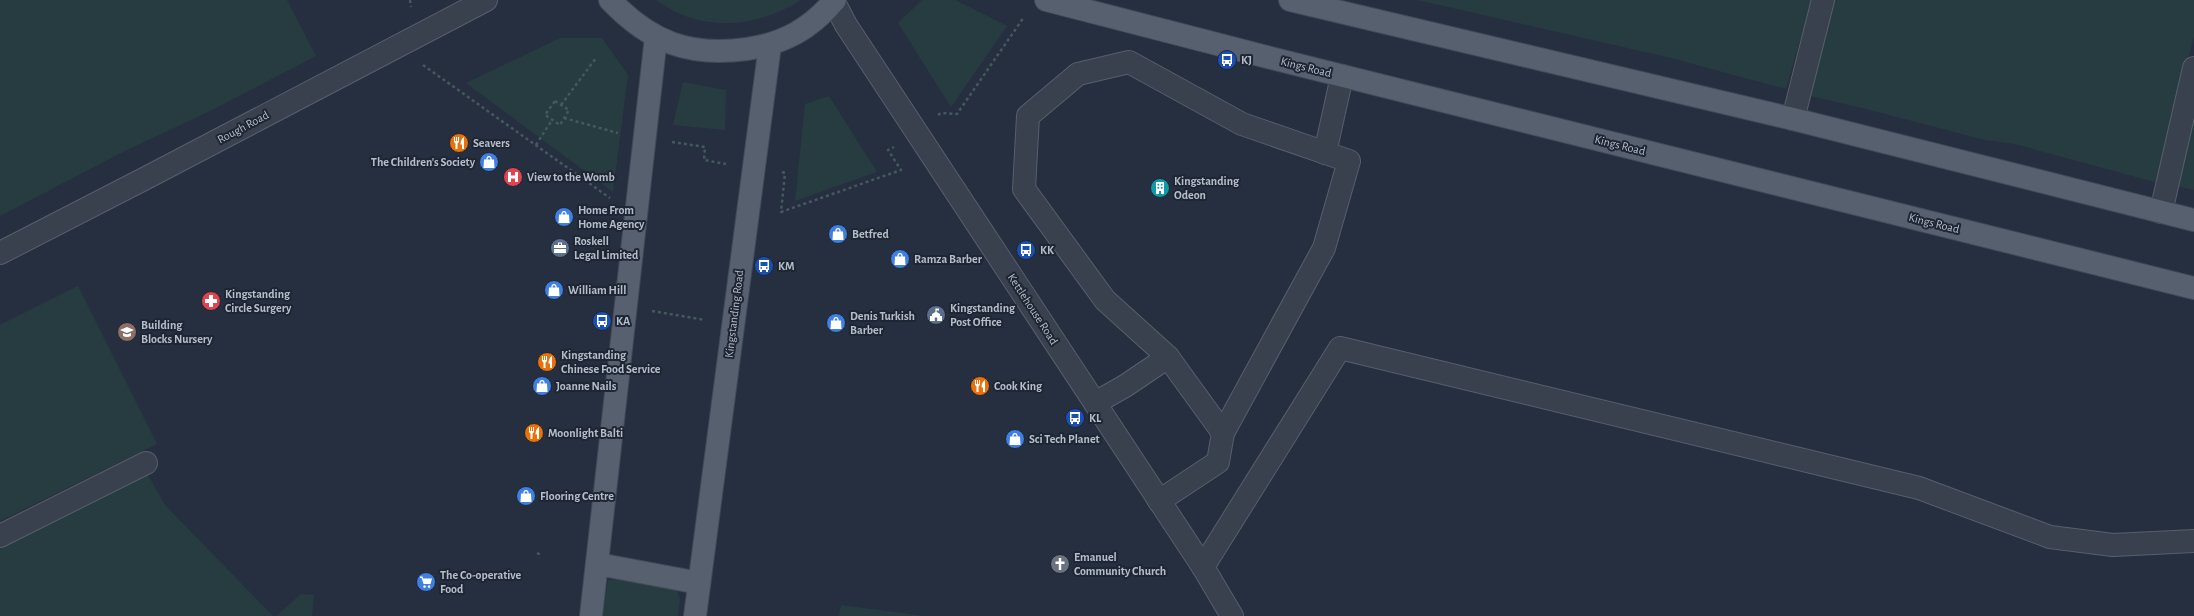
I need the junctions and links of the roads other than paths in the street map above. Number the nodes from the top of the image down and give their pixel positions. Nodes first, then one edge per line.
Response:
1 (486, 0) edge
2 (610, 0) edge
3 (1046, 0) edge
4 (1290, 0) edge
5 (1823, 0) edge
6 (834, 1) edge
7 (1326, 4) edge
8 (656, 37) junction
9 (770, 45) junction
10 (2194, 68) edge
11 (1342, 76) junction
12 (1793, 119) junction
13 (1326, 152) junction
14 (2161, 212) junction
15 (2194, 220) edge
16 (0, 253) edge
17 (2194, 288) edge
18 (1168, 357) junction
19 (1094, 403) junction
20 (1223, 434) junction
21 (146, 463) dead end
22 (1159, 501) junction
23 (0, 536) edge
24 (2194, 541) edge
25 (598, 564) junction
26 (1203, 567) junction
27 (699, 582) junction
28 (591, 616) edge
29 (695, 616) edge
30 (1232, 616) edge

1 - 16 street, Rough Road
2 - 8 main road
3 - 11 main road, Kings Road
4 - 7 main road
5 - 12 street
6 - 9 main road
6 - 19 street, Kettlehouse Road
7 - 12 main road
8 - 9 main road
8 - 25 main road
9 - 27 main road, Kingstanding Road
10 - 14 street
11 - 13 street
11 - 17 main road, Kings Road
12 - 14 main road
13 - 18 street
13 - 20 street
14 - 15 main road
18 - 19 street
18 - 20 street
19 - 22 street, Kettlehouse Road
20 - 22 street
21 - 23 street
22 - 26 street, Kettlehouse Road
24 - 26 street
25 - 27 main road
25 - 28 main road
26 - 30 street, Kettlehouse Road
27 - 29 main road, Kingstanding Road

